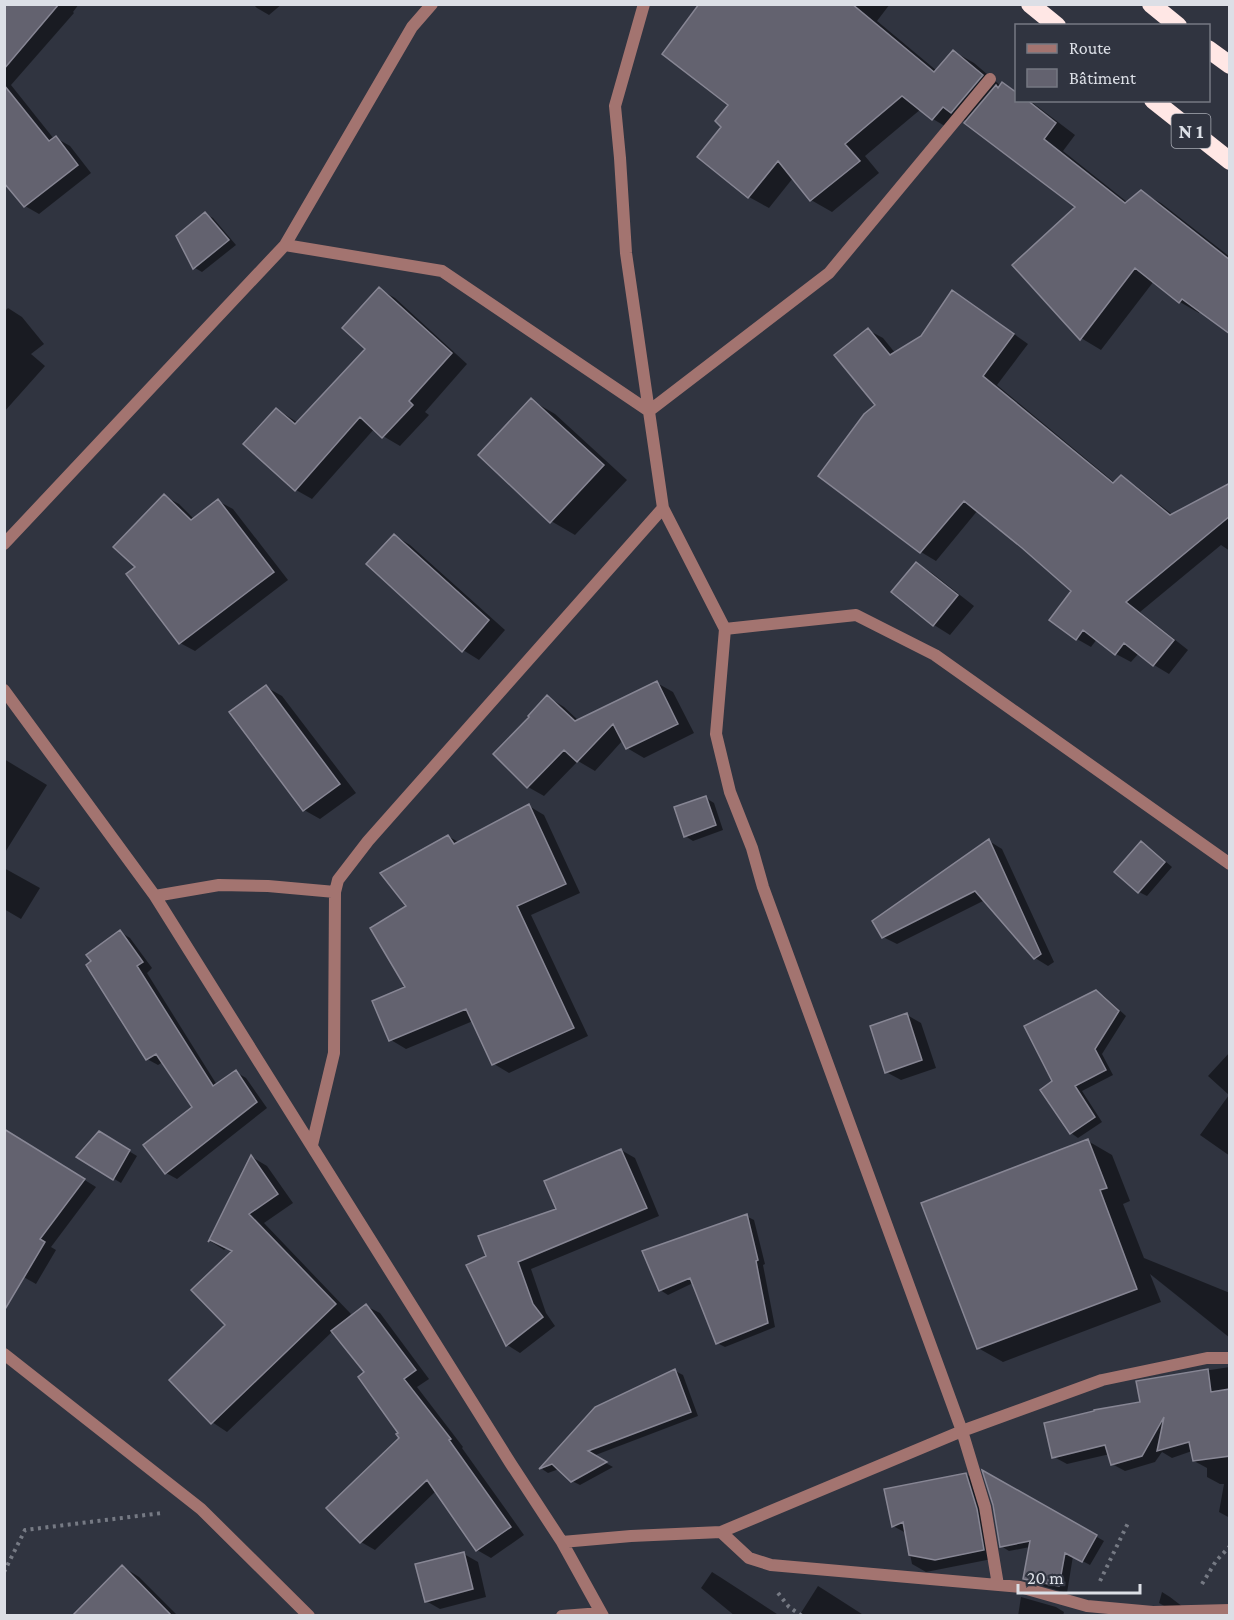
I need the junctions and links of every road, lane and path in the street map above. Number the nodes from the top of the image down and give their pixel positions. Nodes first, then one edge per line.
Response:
1 (432, 4) edge
2 (644, 4) edge
3 (1030, 4) edge
4 (1151, 4) edge
5 (1055, 24) edge
6 (1176, 24) edge
7 (1210, 50) edge
8 (1230, 65) edge
9 (990, 79) dead end
10 (1156, 102) edge
11 (1230, 161) edge
12 (285, 245) junction
13 (649, 411) junction
14 (663, 508) junction
15 (4, 544) edge
16 (725, 629) junction
17 (4, 690) edge
18 (1230, 864) edge
19 (335, 892) junction
20 (155, 896) junction
21 (312, 1145) junction
22 (4, 1354) edge
23 (1230, 1358) edge
24 (962, 1431) junction
25 (201, 1509) junction
26 (1129, 1521) dead end
27 (721, 1532) junction
28 (562, 1542) junction
29 (1230, 1546) edge
30 (4, 1572) edge
31 (998, 1585) junction
32 (1230, 1610) edge
33 (1085, 1611) edge
34 (1185, 1612) junction
35 (602, 1614) edge
36 (309, 1616) edge
37 (562, 1616) edge

1 - 12 street
2 - 13 street
3 - 5 highway
4 - 6 highway
7 - 8 highway
9 - 13 street
10 - 11 highway, N 1
12 - 13 street
12 - 15 street
13 - 14 street
14 - 16 street
14 - 19 street
16 - 18 street
16 - 24 street
17 - 20 street
19 - 20 street
19 - 21 street
20 - 21 street
21 - 28 street
22 - 25 street
23 - 24 street
24 - 27 street
24 - 31 street
25 - 30 path
25 - 36 street
26 - 33 path
27 - 28 street
27 - 31 street
28 - 35 street
29 - 34 path
31 - 33 street
32 - 34 street
33 - 34 street
35 - 37 street

